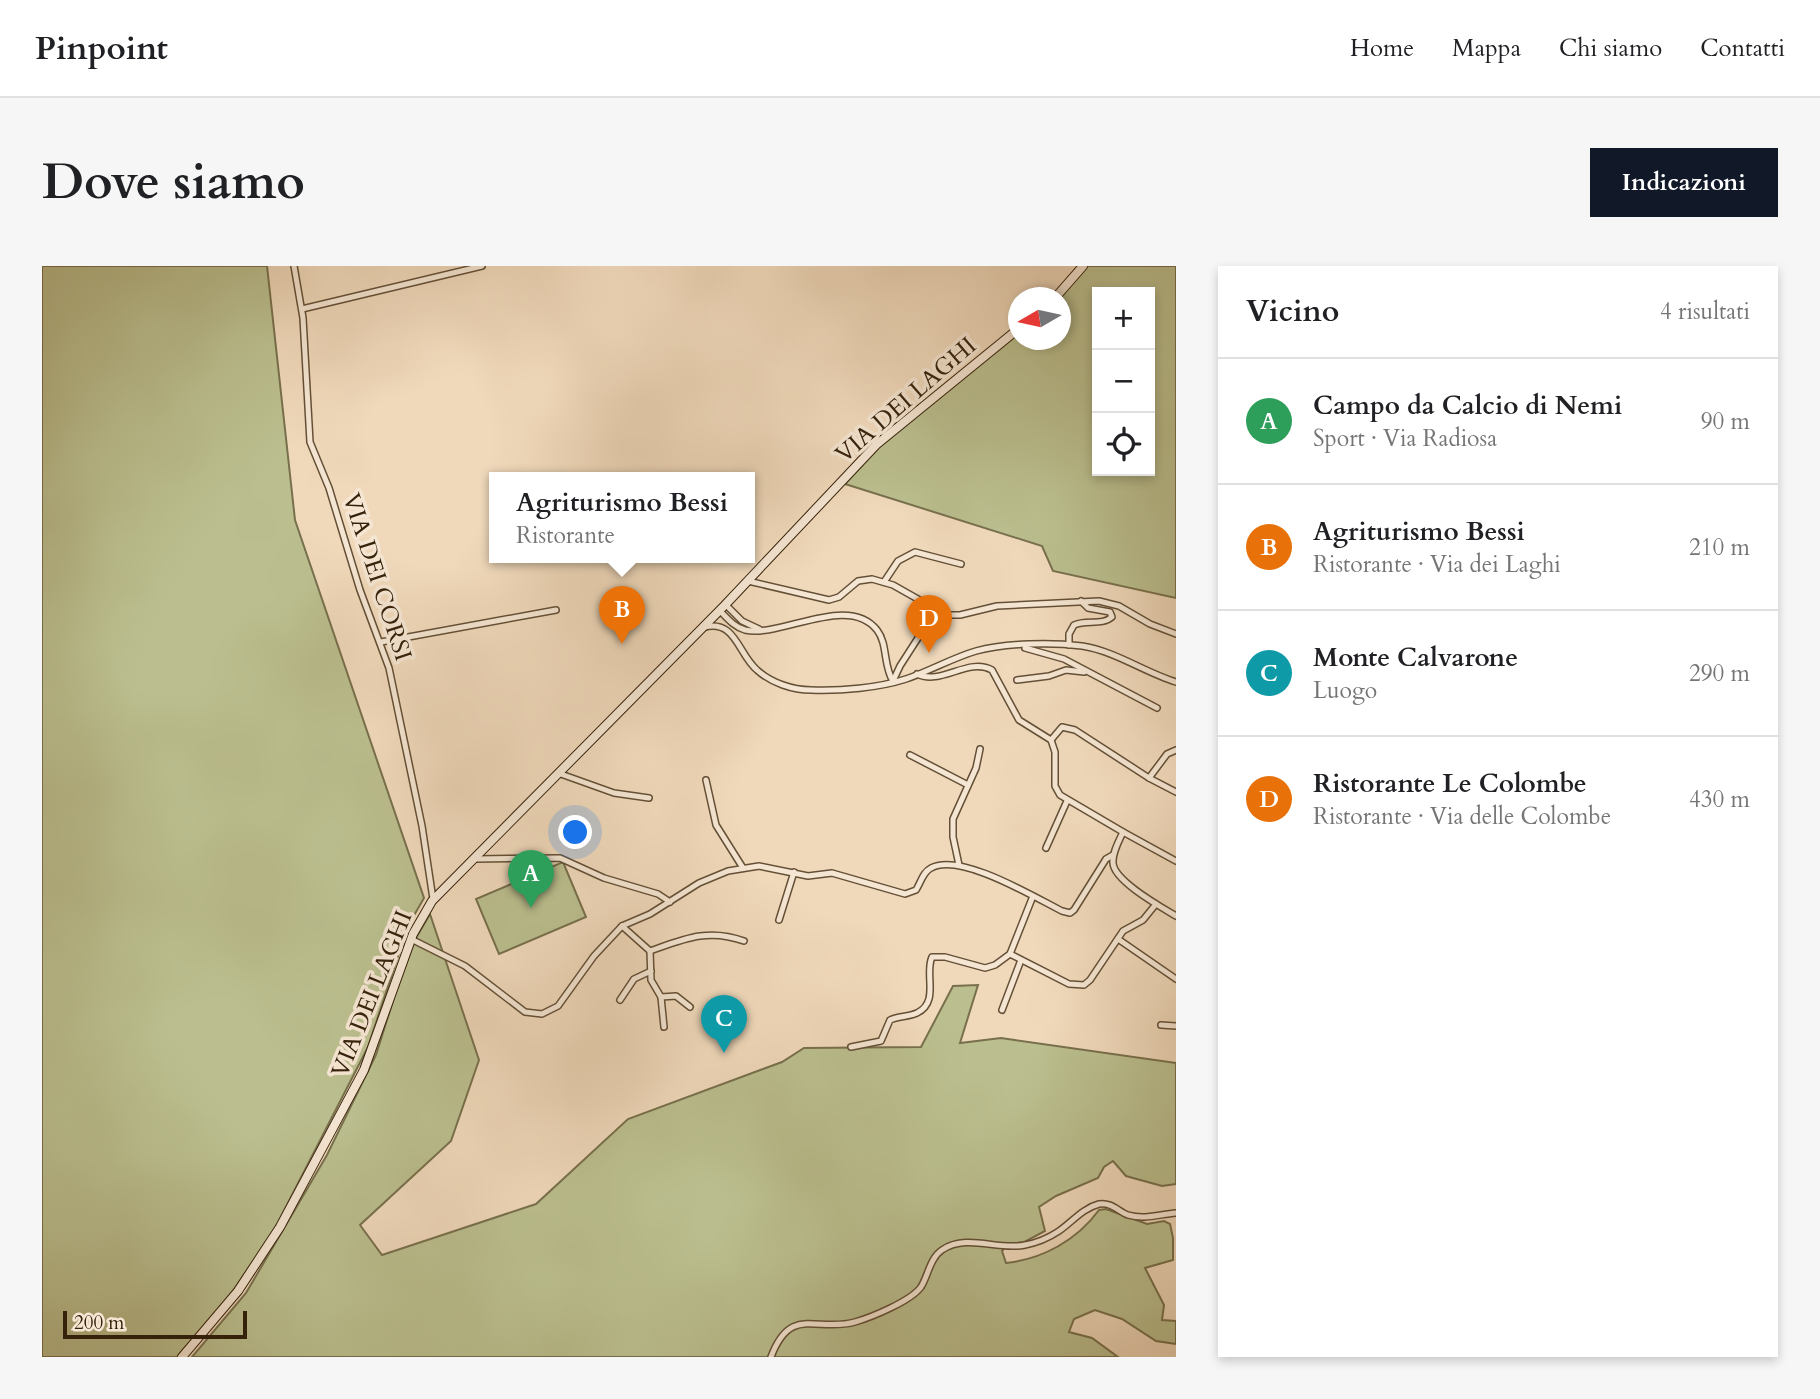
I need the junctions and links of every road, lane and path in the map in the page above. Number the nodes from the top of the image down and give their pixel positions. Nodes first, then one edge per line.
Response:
1 (294, 266) edge
2 (482, 266) edge
3 (1083, 266) edge
4 (1065, 287) edge
5 (302, 309) junction
6 (1008, 338) edge
7 (961, 564) dead end
8 (747, 581) junction
9 (884, 582) junction
10 (1081, 601) junction
11 (720, 609) junction
12 (556, 610) dead end
13 (936, 610) junction
14 (701, 628) junction
15 (729, 629) junction
16 (1176, 634) edge
17 (381, 642) junction
18 (1015, 645) junction
19 (1069, 645) junction
20 (1060, 657) junction
21 (1060, 672) junction
22 (1091, 673) junction
23 (917, 674) junction
24 (1017, 680) dead end
25 (893, 681) junction
26 (1176, 682) edge
27 (1157, 708) dead end
28 (1051, 740) junction
29 (980, 749) dead end
30 (1176, 750) edge
31 (910, 755) dead end
32 (558, 773) junction
33 (1149, 778) junction
34 (706, 780) dead end
35 (968, 785) junction
36 (1176, 792) edge
37 (649, 798) dead end
38 (1067, 801) junction
39 (1123, 832) junction
40 (1046, 848) dead end
41 (1113, 855) junction
42 (474, 859) junction
43 (1176, 860) edge
44 (959, 864) junction
45 (743, 869) junction
46 (794, 872) junction
47 (1033, 897) junction
48 (433, 900) junction
49 (670, 902) junction
50 (1156, 904) junction
51 (1176, 916) edge
52 (779, 920) dead end
53 (622, 926) junction
54 (411, 939) junction
55 (1118, 939) junction
56 (744, 942) dead end
57 (650, 951) junction
58 (1010, 954) junction
59 (1021, 960) junction
60 (650, 971) junction
61 (1176, 979) edge
62 (661, 997) junction
63 (620, 1000) dead end
64 (690, 1007) dead end
65 (1002, 1010) dead end
66 (1161, 1025) dead end
67 (1176, 1026) edge
68 (664, 1027) dead end
69 (851, 1047) dead end
70 (1176, 1213) edge
71 (182, 1357) edge
72 (771, 1357) edge

1 - 5 street, VIA DEI CORSI
2 - 5 street
3 - 4 main road
5 - 17 street, VIA DEI CORSI
6 - 8 main road, VIA DEI LAGHI
7 - 9 street
8 - 9 street
8 - 11 main road, VIA DEI LAGHI
9 - 13 street
10 - 13 street
10 - 16 street
10 - 19 street
11 - 14 main road, VIA DEI LAGHI
11 - 15 street
11 - 25 street
12 - 17 street
13 - 25 street
14 - 15 street
14 - 32 main road, VIA DEI LAGHI
15 - 25 street
17 - 48 street, VIA DEI CORSI
18 - 19 street
18 - 20 street
18 - 23 street
19 - 26 street
20 - 21 street
20 - 22 street
21 - 22 street
21 - 24 street
22 - 27 street
23 - 25 street
23 - 28 street
28 - 33 street
28 - 38 street
29 - 35 street
30 - 33 street
31 - 35 street
32 - 37 street
32 - 42 main road, VIA DEI LAGHI
33 - 36 street
34 - 45 street
35 - 44 street
38 - 39 street
38 - 40 street
39 - 41 street
39 - 43 street
41 - 47 street
41 - 50 street
42 - 48 main road, VIA DEI LAGHI
42 - 49 street
44 - 46 street
44 - 47 street
45 - 46 street
45 - 49 street
46 - 52 street
47 - 58 street
48 - 54 main road, VIA DEI LAGHI
49 - 53 street
50 - 51 street
50 - 55 street
53 - 54 street
53 - 57 street
54 - 71 main road, VIA DEI LAGHI
55 - 59 street
55 - 61 street
56 - 57 street
57 - 60 street
58 - 59 street
58 - 69 street
59 - 65 street
60 - 62 street
60 - 63 street
62 - 64 street
62 - 68 street
66 - 67 street
70 - 72 street

